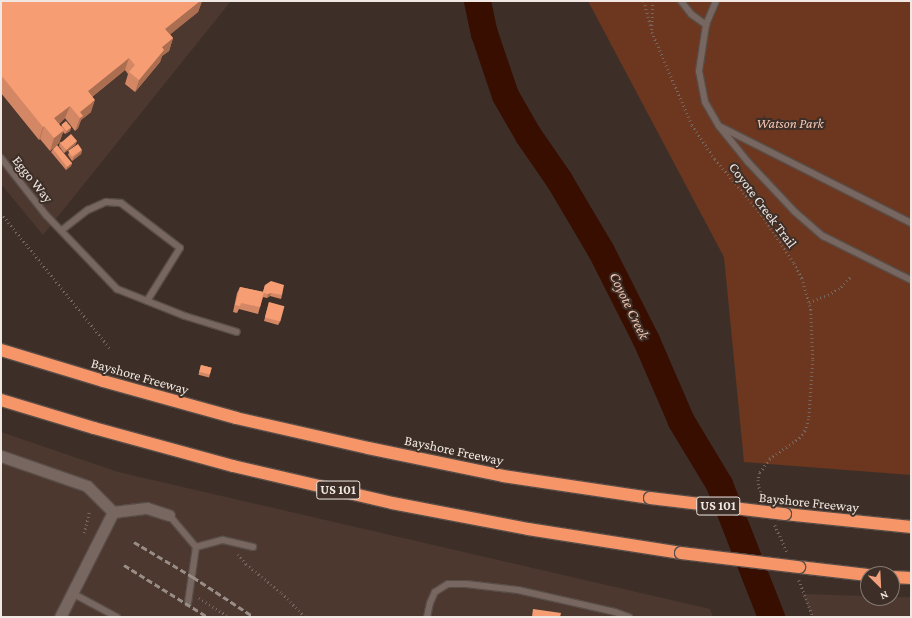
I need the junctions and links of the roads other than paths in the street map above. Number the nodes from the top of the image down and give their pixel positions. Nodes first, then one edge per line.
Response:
1 (680, 1) edge
2 (716, 1) edge
3 (706, 25) junction
4 (719, 126) junction
5 (1, 158) edge
6 (911, 223) edge
7 (62, 230) junction
8 (911, 280) edge
9 (147, 301) junction
10 (237, 332) dead end
11 (1, 350) edge
12 (1, 400) edge
13 (1, 456) edge
14 (113, 512) junction
15 (169, 515) joint
16 (911, 527) edge
17 (196, 547) junction
18 (253, 547) dead end
19 (860, 575) edge
20 (900, 577) edge
21 (911, 578) edge
22 (72, 593) junction
23 (188, 603) dead end
24 (60, 617) edge
25 (117, 617) edge
26 (427, 617) edge
27 (629, 617) edge

1 - 3 lane
2 - 3 lane
3 - 4 lane
4 - 6 lane
4 - 8 lane
5 - 7 lane, Eggo Way
7 - 9 lane, Eggo Way
7 - 9 lane
9 - 10 lane, Eggo Way
11 - 16 highway, Bayshore Freeway / US 101, bridge
12 - 19 highway, US 101, bridge
13 - 14 street
14 - 15 street
14 - 22 street
15 - 17 lane
17 - 18 lane
17 - 23 lane
20 - 21 highway
22 - 24 street
22 - 25 lane
26 - 27 lane

